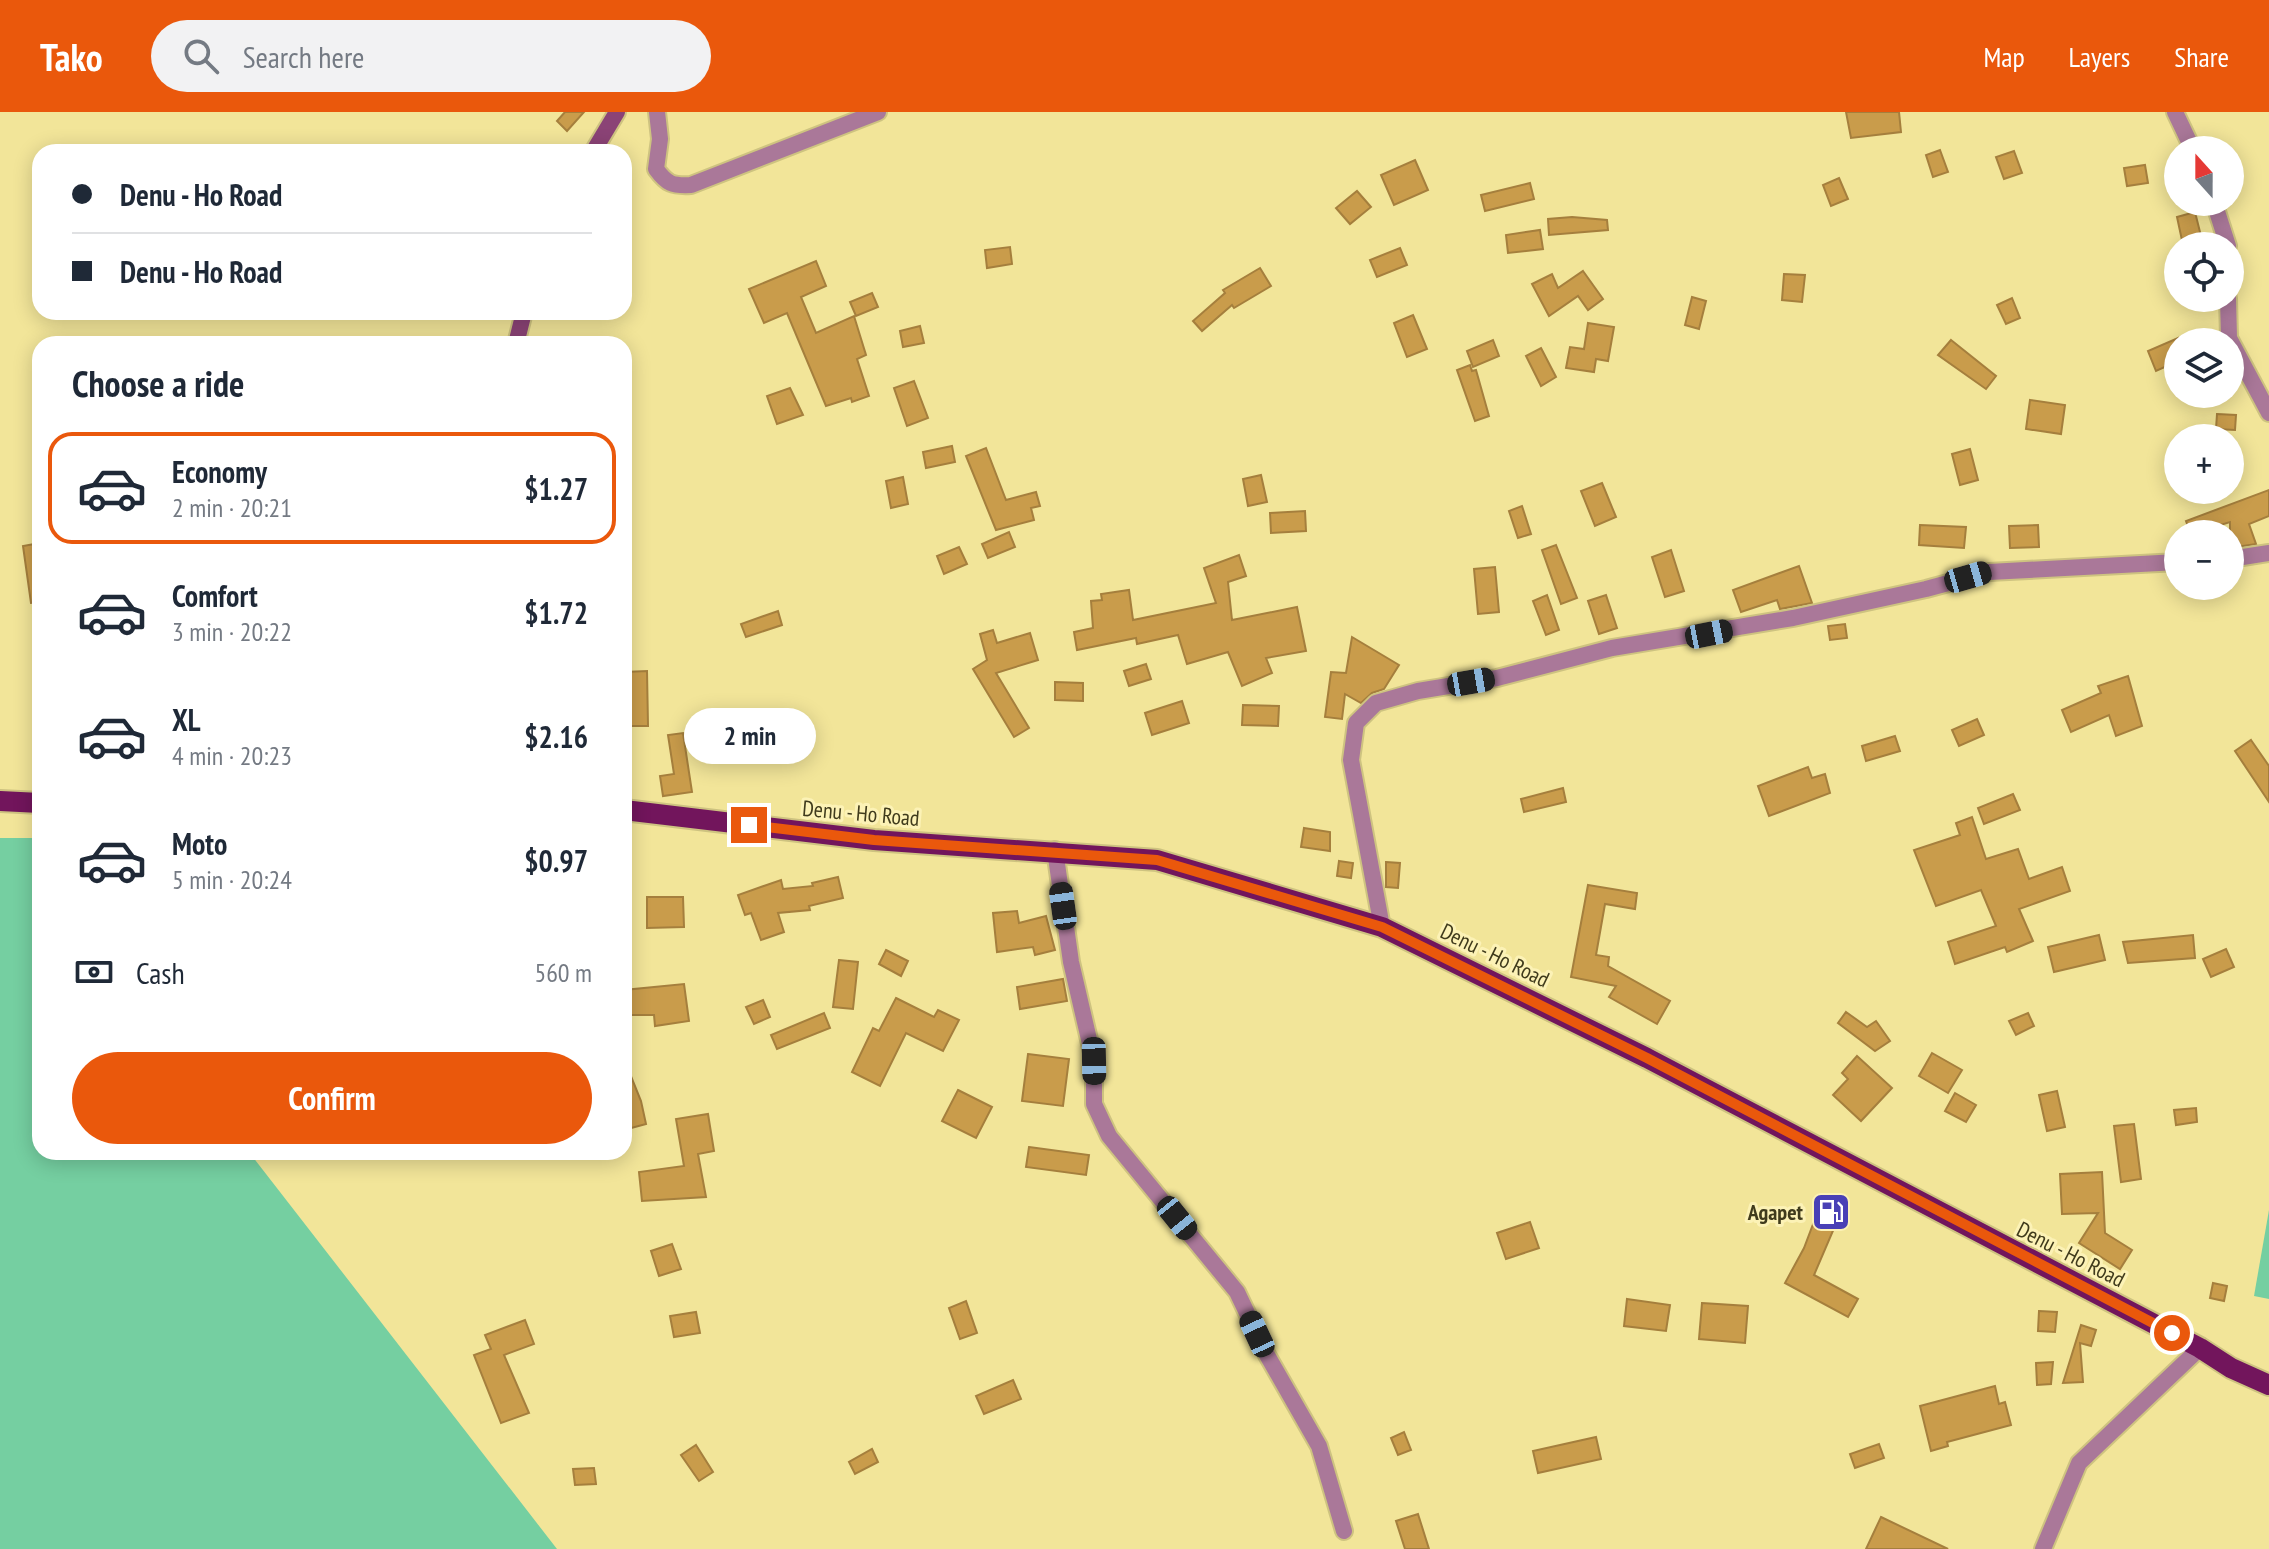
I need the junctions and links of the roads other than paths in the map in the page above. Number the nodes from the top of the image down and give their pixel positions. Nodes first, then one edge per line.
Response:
1 (617, 112) edge
2 (657, 112) edge
3 (878, 112) edge
4 (2175, 112) edge
5 (2186, 136) edge
6 (598, 144) edge
7 (2228, 312) edge
8 (2269, 413) edge
9 (2269, 553) edge
10 (2244, 557) edge
11 (2164, 563) edge
12 (0, 801) edge
13 (32, 803) edge
14 (632, 811) edge
15 (1055, 850) junction
16 (1382, 927) junction
17 (2200, 1348) junction
18 (2269, 1385) edge
19 (1344, 1531) dead end
20 (2043, 1549) edge

1 - 6 main road
2 - 3 street
4 - 5 street
7 - 8 street
9 - 10 street
11 - 16 street
12 - 13 main road
14 - 15 main road, Denu - Ho Road
15 - 16 main road, Denu - Ho Road
15 - 19 street
16 - 17 main road, Denu - Ho Road
17 - 18 main road, Denu - Ho Road
17 - 20 street

